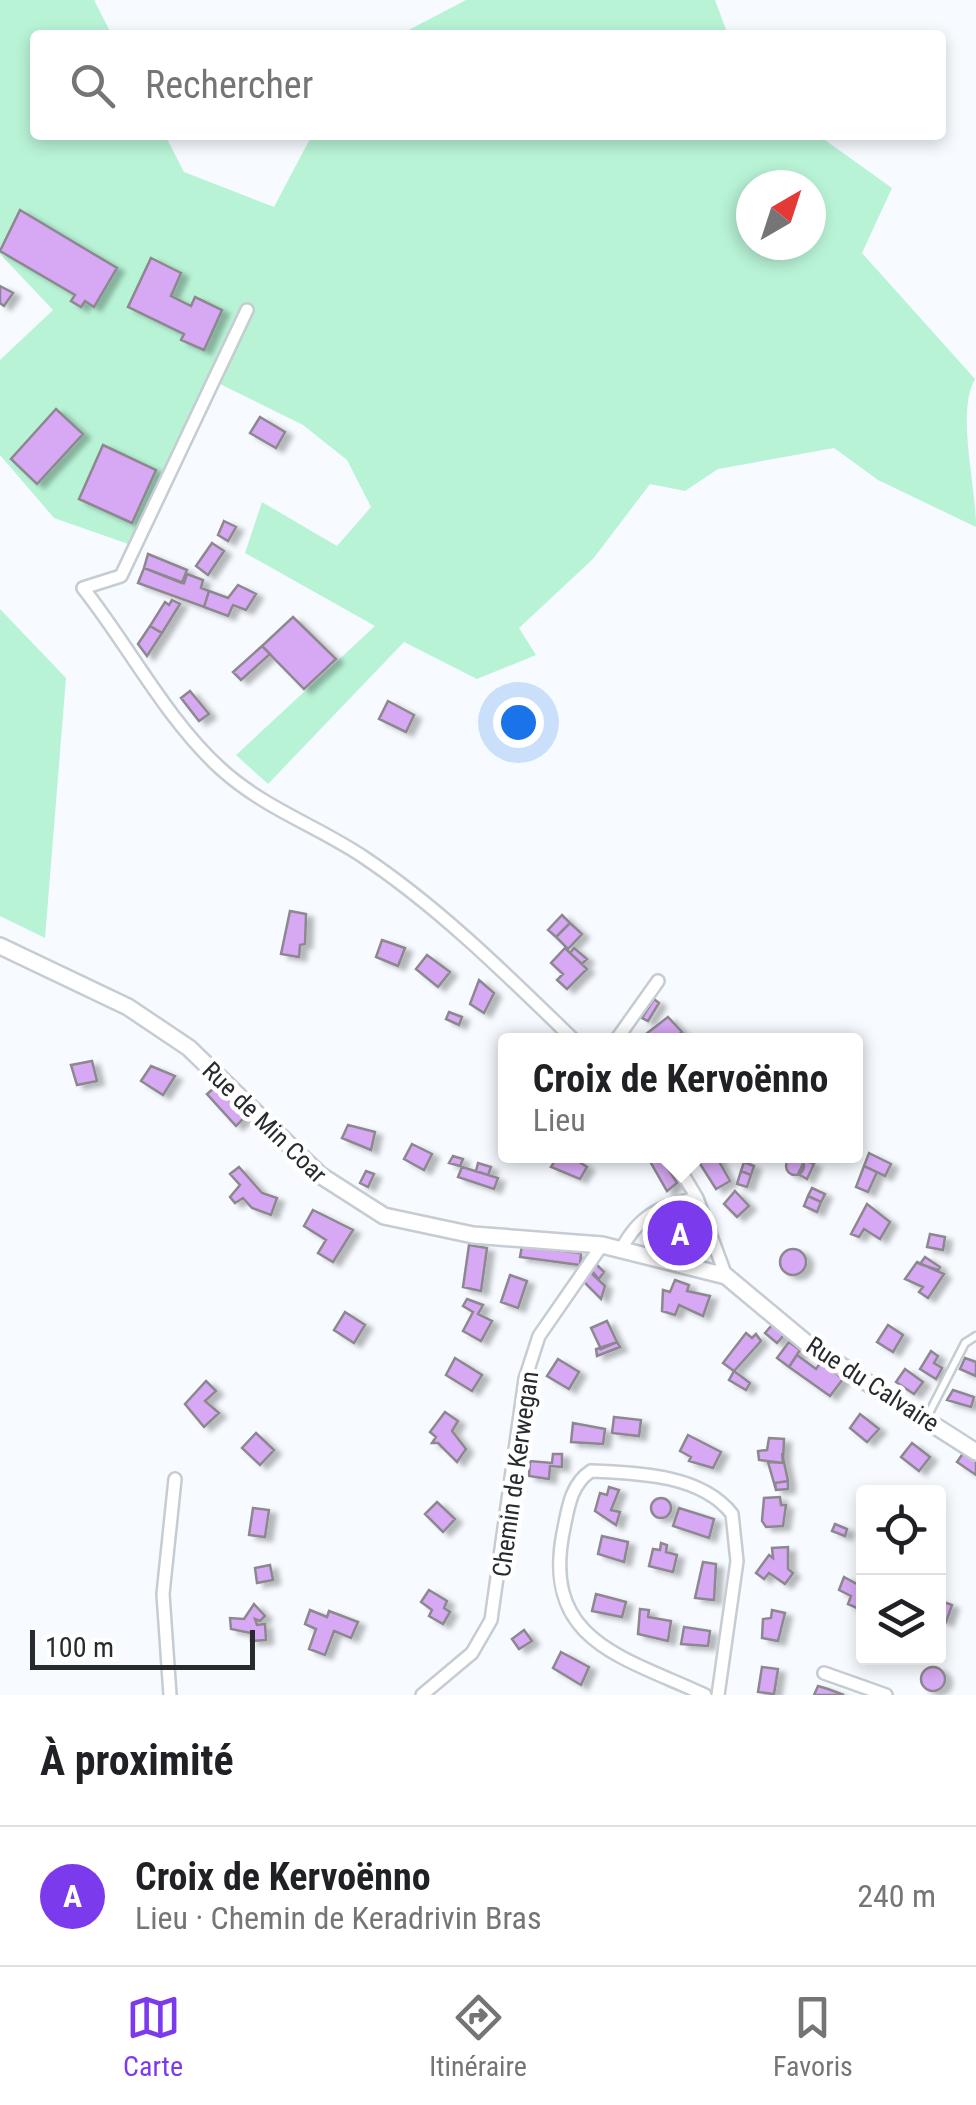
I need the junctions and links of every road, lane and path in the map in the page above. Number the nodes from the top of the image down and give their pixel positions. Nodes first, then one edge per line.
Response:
1 (247, 310) dead end
2 (0, 946) edge
3 (658, 981) dead end
4 (567, 1033) edge
5 (621, 1033) edge
6 (676, 1163) edge
7 (697, 1198) junction
8 (602, 1245) junction
9 (621, 1250) junction
10 (726, 1276) junction
11 (976, 1336) edge
12 (926, 1419) junction
13 (976, 1452) edge
14 (175, 1479) dead end
15 (824, 1673) dead end
16 (879, 1694) edge
17 (170, 1695) edge
18 (422, 1695) edge
19 (705, 1695) edge
20 (718, 1695) edge

1 - 4 street
2 - 8 street, Rue de Min Coar
3 - 5 street
6 - 7 street
7 - 9 street
7 - 10 street
8 - 9 street, Rue de Min Coar
8 - 18 street, Chemin de Kerwegan
9 - 10 street, Rue de Min Coar
10 - 12 street, Rue du Calvaire
11 - 12 lane
12 - 13 street, Rue du Calvaire
14 - 17 street
15 - 16 street
19 - 20 street

